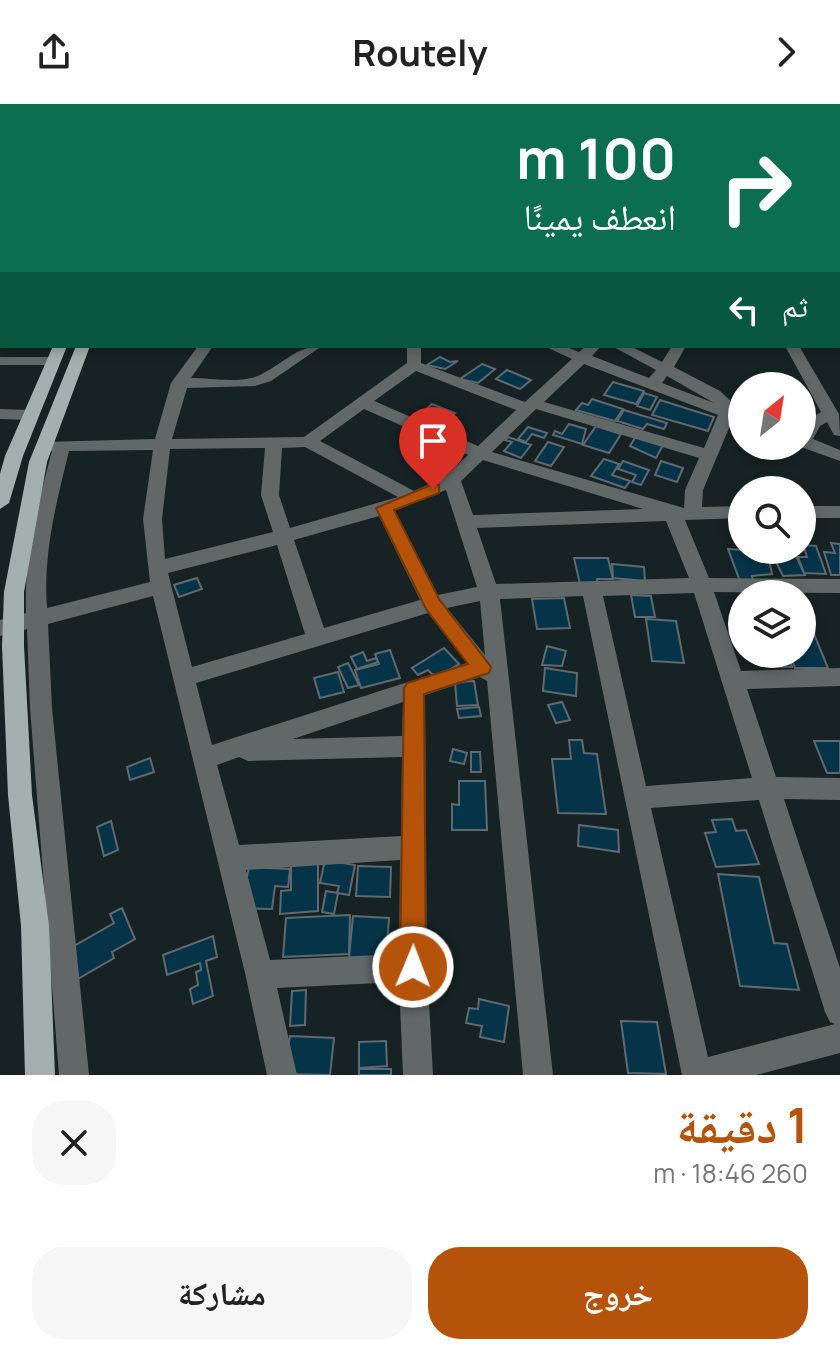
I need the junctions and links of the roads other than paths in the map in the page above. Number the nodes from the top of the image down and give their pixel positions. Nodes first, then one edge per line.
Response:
1 (82, 348) edge
2 (203, 348) edge
3 (312, 348) edge
4 (414, 348) edge
5 (563, 348) edge
6 (623, 348) edge
7 (678, 348) edge
8 (793, 348) edge
9 (586, 352) edge
10 (56, 354) edge
11 (0, 361) edge
12 (414, 365) junction
13 (665, 369) junction
14 (179, 383) junction
15 (652, 385) junction
16 (363, 402) junction
17 (528, 406) junction
18 (728, 409) edge
19 (0, 414) edge
20 (728, 414) edge
21 (831, 414) junction
22 (31, 415) junction
23 (816, 422) edge
24 (728, 428) edge
25 (840, 431) edge
26 (308, 442) junction
27 (274, 443) junction
28 (164, 445) junction
29 (53, 446) junction
30 (816, 447) edge
31 (478, 453) junction
32 (709, 455) junction
33 (840, 456) edge
34 (452, 480) junction
35 (414, 498) junction
36 (0, 503) edge
37 (384, 508) junction
38 (682, 512) junction
39 (728, 512) edge
40 (816, 512) edge
41 (840, 512) edge
42 (465, 522) junction
43 (281, 536) junction
44 (161, 577) junction
45 (702, 585) junction
46 (840, 586) edge
47 (591, 589) junction
48 (489, 592) junction
49 (432, 604) junction
50 (37, 620) junction
51 (6, 626) edge
52 (317, 638) junction
53 (491, 673) junction
54 (840, 677) edge
55 (184, 678) junction
56 (733, 680) junction
57 (414, 688) junction
58 (414, 746) junction
59 (228, 751) junction
60 (203, 759) junction
61 (766, 788) junction
62 (840, 789) edge
63 (637, 798) junction
64 (415, 847) junction
65 (230, 858) junction
66 (413, 967) junction
67 (262, 975) junction
68 (840, 1012) edge
69 (840, 1038) edge
70 (40, 1075) edge
71 (74, 1075) edge
72 (282, 1075) edge
73 (418, 1075) edge
74 (538, 1075) edge
75 (698, 1075) edge

1 - 29 main road
2 - 14 street
3 - 14 street
4 - 12 street
5 - 9 street
6 - 13 street
7 - 13 street
8 - 21 street
9 - 15 street
9 - 17 street
10 - 11 street
10 - 22 main road
12 - 16 street
12 - 17 street
13 - 15 street
13 - 18 street
14 - 28 street
15 - 20 street
16 - 26 street
16 - 31 street
17 - 31 street
17 - 32 street
19 - 22 street
21 - 23 street
21 - 25 street
22 - 36 main road
24 - 32 street
26 - 27 street
26 - 35 street
27 - 28 street
27 - 43 street
28 - 29 street
28 - 44 street
29 - 50 street
29 - 51 main road
30 - 33 street
31 - 34 street
31 - 38 street
32 - 38 street
34 - 35 street
34 - 42 street
35 - 37 street
37 - 43 street
37 - 49 street
38 - 39 street
38 - 42 street
38 - 45 street
40 - 41 street
42 - 48 street
43 - 44 street
43 - 52 street
44 - 50 street
44 - 55 street
45 - 46 street
45 - 47 street
45 - 56 street
47 - 48 street
47 - 63 street
48 - 49 street
48 - 53 street
49 - 52 street
49 - 53 street
50 - 51 street
50 - 71 street
51 - 70 main road
52 - 55 street
53 - 57 street
53 - 74 street
54 - 56 street
55 - 60 street
56 - 61 street
57 - 58 street
57 - 59 street
58 - 59 street
58 - 64 street
59 - 60 street
60 - 65 street
61 - 62 street
61 - 63 street
61 - 68 street
63 - 75 street
64 - 65 street
64 - 66 street
65 - 67 street
66 - 67 street
66 - 73 street
67 - 72 street
69 - 75 street

